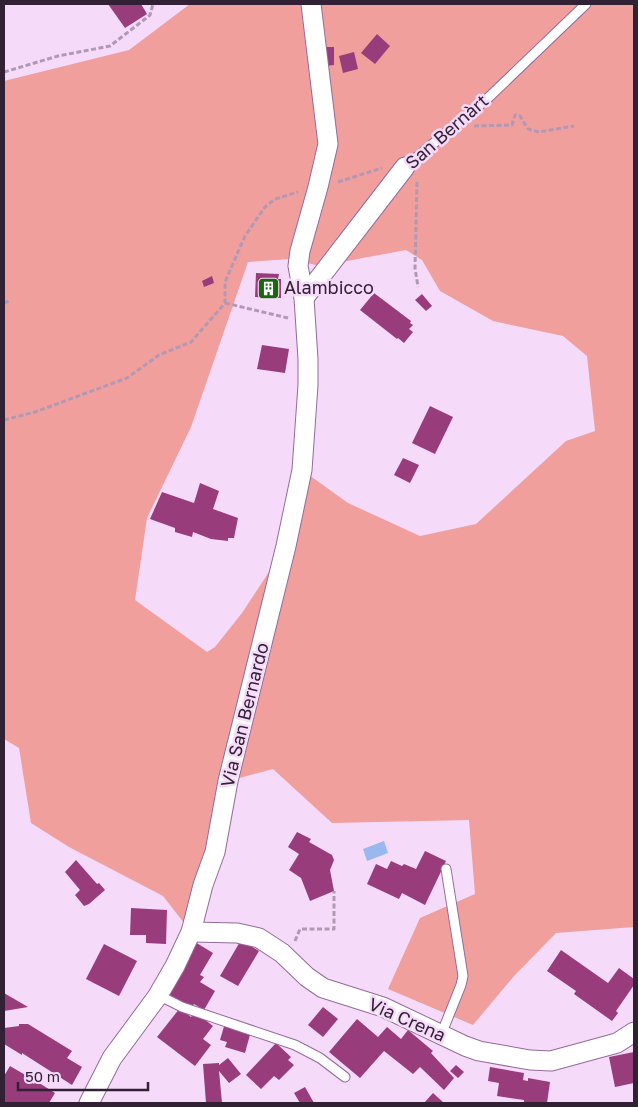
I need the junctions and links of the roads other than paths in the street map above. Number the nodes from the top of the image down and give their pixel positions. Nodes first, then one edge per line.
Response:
1 (311, 4) edge
2 (586, 4) edge
3 (396, 167) joint
4 (304, 298) junction
5 (446, 869) dead end
6 (191, 932) junction
7 (158, 995) junction
8 (634, 1032) edge
9 (441, 1034) junction
10 (345, 1078) dead end
11 (89, 1103) edge

1 - 4 street, Via San Bernardo
2 - 3 lane, San Bernàrt
3 - 4 street, San Bernàrt
4 - 6 street, Via San Bernardo
5 - 9 lane
6 - 7 street, Via San Bernardo
6 - 9 street, Via Crena
7 - 10 lane
7 - 11 street, Via San Bernardo
8 - 9 street, Via Crena

